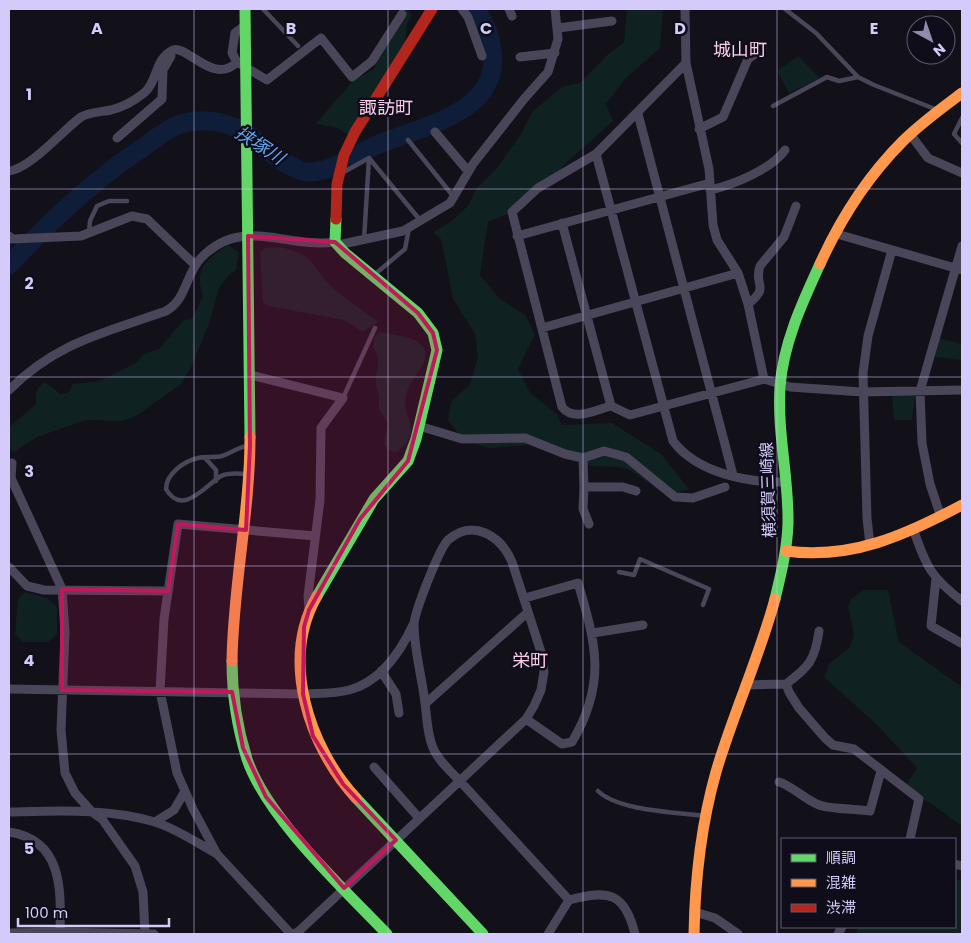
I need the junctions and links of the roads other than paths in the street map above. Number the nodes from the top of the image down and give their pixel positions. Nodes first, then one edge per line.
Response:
1 (246, 9) edge
2 (263, 9) edge
3 (432, 9) edge
4 (555, 9) edge
5 (685, 9) edge
6 (785, 9) edge
7 (467, 10) edge
8 (402, 14) dead end
9 (612, 21) dead end
10 (558, 28) junction
11 (298, 46) dead end
12 (179, 49) junction
13 (762, 49) dead end
14 (555, 53) junction
15 (482, 56) dead end
16 (520, 57) dead end
17 (242, 58) junction
18 (686, 64) junction
19 (858, 76) junction
20 (962, 93) edge
21 (773, 106) dead end
22 (938, 111) junction
23 (638, 114) junction
24 (962, 118) edge
25 (699, 129) junction
26 (435, 132) dead end
27 (910, 134) junction
28 (117, 138) dead end
29 (408, 140) dead end
30 (962, 143) edge
31 (785, 150) dead end
32 (596, 154) junction
33 (369, 158) junction
34 (9, 171) edge
35 (468, 171) junction
36 (339, 173) junction
37 (962, 173) edge
38 (710, 187) junction
39 (660, 197) junction
40 (454, 198) junction
41 (127, 201) dead end
42 (796, 206) dead end
43 (611, 210) junction
44 (420, 220) junction
45 (562, 223) junction
46 (410, 227) junction
47 (90, 234) junction
48 (837, 234) junction
49 (517, 236) junction
50 (10, 239) edge
51 (364, 240) junction
52 (337, 243) junction
53 (962, 246) edge
54 (892, 250) junction
55 (195, 264) junction
56 (959, 269) edge
57 (738, 273) junction
58 (373, 276) junction
59 (685, 288) junction
60 (636, 302) junction
61 (748, 304) junction
62 (587, 315) junction
63 (375, 328) dead end
64 (542, 328) junction
65 (250, 375) junction
66 (764, 379) junction
67 (780, 385) junction
68 (9, 390) edge
69 (962, 390) edge
70 (920, 391) junction
71 (862, 392) junction
72 (712, 393) junction
73 (343, 398) junction
74 (611, 406) junction
75 (664, 406) junction
76 (419, 426) junction
77 (250, 446) junction
78 (204, 458) junction
79 (583, 458) junction
80 (12, 463) dead end
81 (250, 474) junction
82 (734, 475) junction
83 (216, 480) junction
84 (786, 482) junction
85 (584, 487) junction
86 (725, 487) dead end
87 (636, 491) dead end
88 (962, 505) edge
89 (941, 517) junction
90 (589, 524) dead end
91 (246, 530) junction
92 (914, 531) junction
93 (315, 536) junction
94 (870, 545) junction
95 (786, 551) junction
96 (9, 566) edge
97 (619, 572) dead end
98 (936, 578) junction
99 (62, 589) junction
100 (168, 591) junction
101 (525, 598) junction
102 (962, 601) edge
103 (703, 605) dead end
104 (309, 610) junction
105 (528, 612) junction
106 (414, 623) junction
107 (643, 625) dead end
108 (819, 631) dead end
109 (593, 633) junction
110 (962, 643) edge
111 (381, 670) junction
112 (786, 684) junction
113 (745, 685) junction
114 (9, 689) edge
115 (62, 690) junction
116 (160, 691) junction
117 (232, 692) junction
118 (303, 694) junction
119 (425, 704) junction
120 (399, 713) dead end
121 (526, 719) junction
122 (374, 767) dead end
123 (881, 771) junction
124 (459, 780) junction
125 (779, 782) dead end
126 (184, 791) junction
127 (598, 791) dead end
128 (9, 812) edge
129 (92, 812) junction
130 (706, 817) junction
131 (419, 818) junction
132 (155, 822) junction
133 (9, 832) edge
134 (910, 838) edge
135 (396, 840) junction
136 (217, 854) junction
137 (344, 888) junction
138 (569, 900) junction
139 (695, 912) junction
140 (60, 933) edge
141 (9, 934) edge
142 (145, 934) edge
143 (154, 934) edge
144 (292, 934) edge
145 (387, 934) edge
146 (483, 934) edge
147 (548, 934) edge
148 (636, 934) edge
149 (694, 934) edge
150 (738, 934) edge

1 - 17 street
2 - 11 lane
3 - 36 street
4 - 10 street
5 - 18 street
6 - 19 lane
7 - 15 street
8 - 17 street
9 - 10 street
10 - 14 street
12 - 17 street
12 - 28 street
12 - 34 street
13 - 25 street
14 - 16 street
14 - 35 street
17 - 65 street
18 - 23 street
18 - 25 street
19 - 21 lane
19 - 22 lane
20 - 22 street, 横須賀三崎線
22 - 27 street, 横須賀三崎線
23 - 32 street
23 - 39 street
24 - 30 lane
25 - 38 street
26 - 35 street
27 - 37 street
27 - 48 street, 横須賀三崎線
29 - 40 lane
31 - 38 street
32 - 43 street
32 - 49 street
33 - 36 lane
33 - 44 lane
33 - 51 lane
35 - 40 street
36 - 52 street
38 - 39 street
38 - 57 street
39 - 43 street
39 - 59 street
40 - 44 street
41 - 47 lane
42 - 61 street
43 - 45 street
43 - 60 street
44 - 46 street
45 - 49 street
45 - 62 street
46 - 51 street
46 - 58 lane
47 - 50 street
47 - 55 street
48 - 54 street
48 - 67 street, 横須賀三崎線
49 - 64 street
51 - 52 street
52 - 55 street
52 - 58 street
53 - 56 street
54 - 56 street
54 - 71 street
55 - 68 street
56 - 70 street
57 - 59 street
57 - 61 street
58 - 76 street
59 - 60 street
59 - 72 street
60 - 62 street
60 - 75 street
61 - 66 street
62 - 64 street
62 - 74 street
63 - 73 lane
64 - 74 street
65 - 73 street
65 - 77 street
66 - 67 street
66 - 72 street
67 - 71 street
67 - 84 street, 横須賀三崎線
69 - 70 street
70 - 71 street
70 - 89 street
71 - 94 street
72 - 75 street
72 - 82 street
73 - 93 street
74 - 75 street
75 - 82 street
76 - 79 street
76 - 104 street
77 - 78 lane
77 - 81 street
78 - 83 lane
78 - 83 lane
79 - 85 street
79 - 86 street
80 - 99 street
81 - 83 lane
81 - 91 street
82 - 84 street
84 - 95 street, 横須賀三崎線
85 - 87 street
85 - 90 street
88 - 89 street
89 - 92 street
91 - 93 street
91 - 100 street
91 - 117 street
92 - 94 street
92 - 98 street
93 - 104 street
94 - 95 street
95 - 113 street, 横須賀三崎線
96 - 99 street
97 - 103 lane
98 - 102 street
98 - 110 street
99 - 100 street
99 - 115 street
100 - 116 street
101 - 105 street
101 - 106 street
101 - 109 street
104 - 118 street
105 - 119 street
105 - 121 street
106 - 111 street
106 - 119 street
107 - 109 street
108 - 112 street
109 - 121 street
111 - 118 street
111 - 120 street
112 - 113 street
112 - 123 street
113 - 130 street, 横須賀三崎線
114 - 115 street
115 - 116 street
115 - 129 street
116 - 117 street
116 - 126 street
117 - 118 street
117 - 137 street
118 - 135 street
119 - 124 street
121 - 124 street
122 - 131 street
123 - 125 street
123 - 134 street
124 - 131 street
124 - 138 street
126 - 132 street
126 - 136 street
127 - 130 lane
128 - 129 street
129 - 132 street
129 - 142 street
130 - 139 street, 横須賀三崎線
131 - 135 street
132 - 136 street
133 - 140 street
135 - 137 street
135 - 146 street
136 - 144 street
137 - 144 street
137 - 145 street
138 - 147 street
138 - 148 street
139 - 149 street, 横須賀三崎線
139 - 150 street
140 - 141 street
140 - 142 street
142 - 143 street

